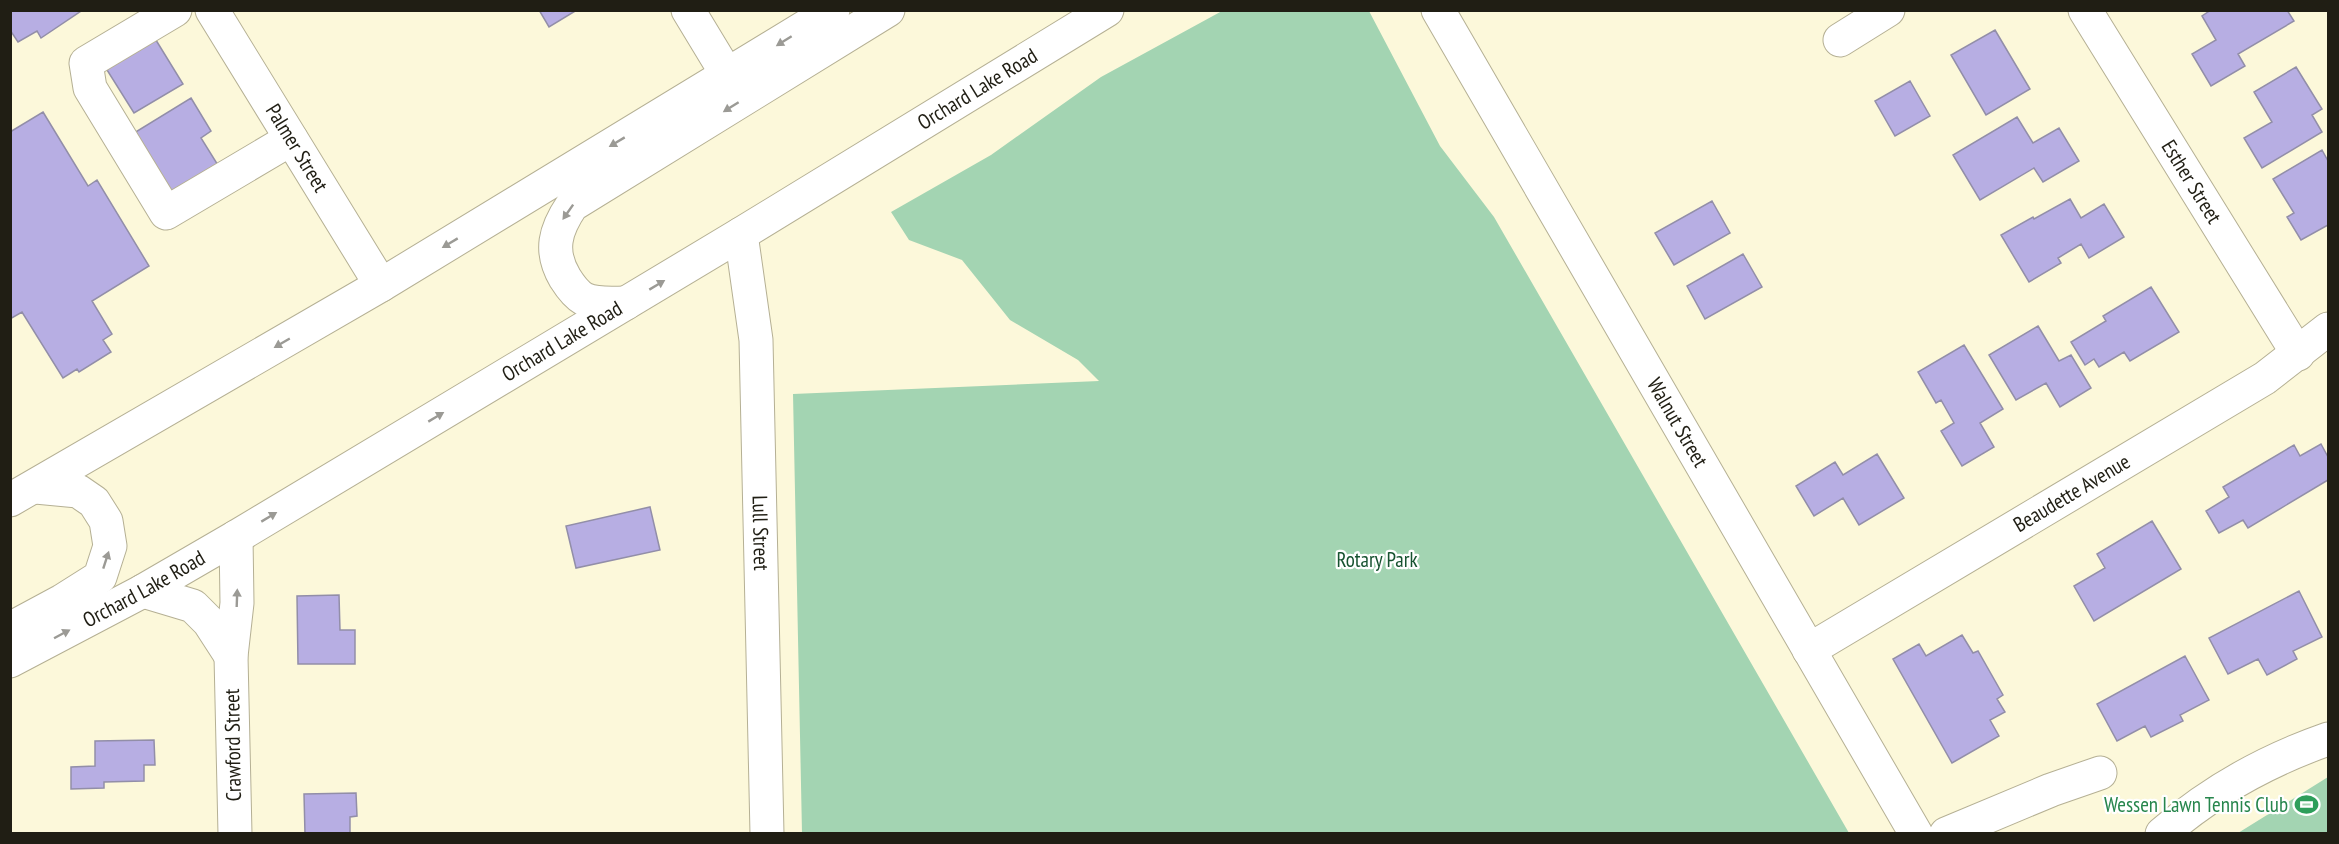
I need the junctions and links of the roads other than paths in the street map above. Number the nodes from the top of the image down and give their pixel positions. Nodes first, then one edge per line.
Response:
1 (175, 10) edge
2 (212, 10) edge
3 (688, 10) edge
4 (834, 10) edge
5 (888, 10) edge
6 (1107, 10) edge
7 (1438, 10) edge
8 (1888, 10) edge
9 (2085, 10) edge
10 (1840, 40) dead end
11 (728, 76) junction
12 (291, 139) junction
13 (741, 234) junction
14 (381, 285) junction
15 (626, 303) junction
16 (2328, 329) edge
17 (2298, 354) junction
18 (23, 493) edge
19 (236, 537) junction
20 (143, 591) junction
21 (10, 629) edge
22 (1809, 650) junction
23 (231, 656) junction
24 (10, 661) edge
25 (2328, 739) edge
26 (2100, 773) dead end
27 (235, 834) edge
28 (767, 834) edge
29 (1916, 834) edge
30 (1946, 834) edge
31 (2162, 834) edge

1 - 12 street
2 - 12 street, Palmer Street
3 - 11 street
4 -> 11 street
5 -> 15 street
6 - 13 street, Orchard Lake Road
7 - 22 street, Walnut Street
8 - 10 street
9 - 17 street, Esther Street
11 -> 14 street
12 - 14 street, Palmer Street
15 -> 13 street, Orchard Lake Road
13 - 28 street, Lull Street
14 -> 18 street
19 -> 15 street, Orchard Lake Road
16 - 17 street, Beaudette Avenue
17 - 22 street, Beaudette Avenue
21 -> 18 street
19 - 20 street, Orchard Lake Road
23 -> 19 street, Crawford Street
20 - 23 street
24 -> 20 street, Orchard Lake Road
22 - 29 street, Walnut Street
23 - 27 street, Crawford Street
25 - 31 street
26 - 30 street

